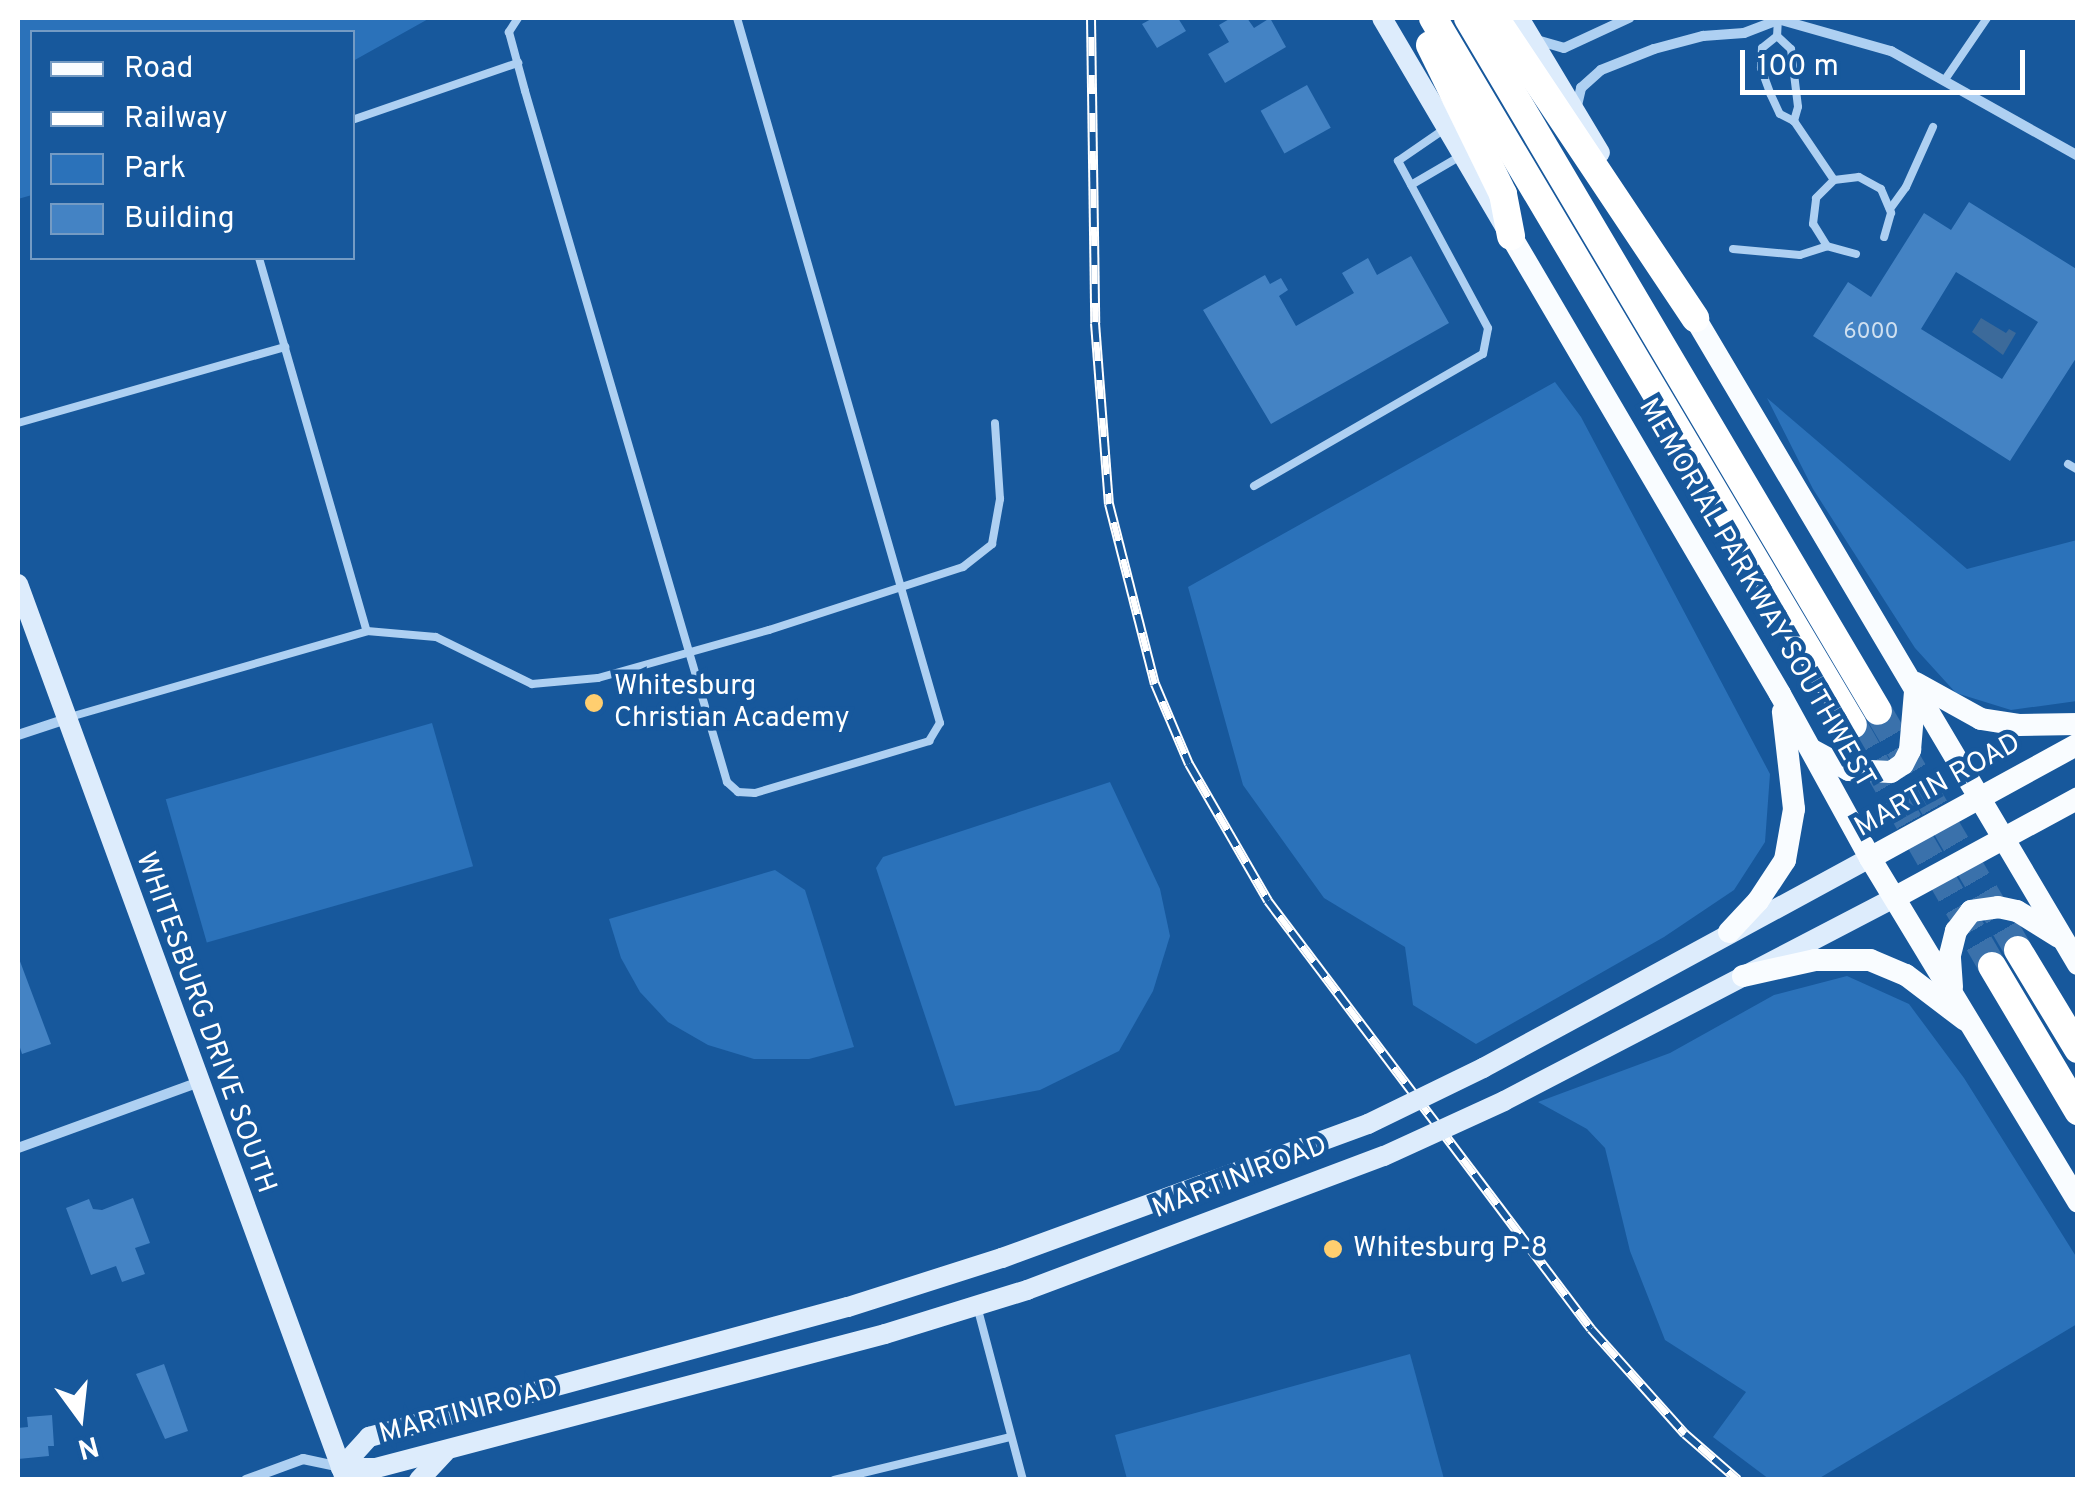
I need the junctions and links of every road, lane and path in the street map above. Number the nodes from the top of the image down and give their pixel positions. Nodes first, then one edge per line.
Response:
1 (518, 18) edge
2 (737, 18) edge
3 (1382, 18) edge
4 (1416, 18) edge
5 (1433, 18) edge
6 (1468, 18) edge
7 (1495, 18) edge
8 (1519, 18) edge
9 (1629, 18) edge
10 (1777, 18) edge
11 (1987, 18) edge
12 (1778, 36) junction
13 (1532, 39) junction
14 (518, 63) junction
15 (1944, 80) junction
16 (1576, 111) junction
17 (355, 119) edge
18 (1794, 121) junction
19 (1446, 128) junction
20 (1933, 128) dead end
21 (1462, 156) junction
22 (2078, 156) edge
23 (1834, 180) junction
24 (1411, 185) junction
25 (1890, 209) junction
26 (1510, 236) junction
27 (1884, 237) dead end
28 (1827, 246) junction
29 (1733, 249) dead end
30 (1856, 254) dead end
31 (260, 260) edge
32 (1695, 318) junction
33 (285, 347) junction
34 (18, 423) edge
35 (995, 423) dead end
36 (2068, 464) dead end
37 (2078, 470) edge
38 (1254, 486) dead end
39 (18, 584) edge
40 (902, 586) junction
41 (367, 631) junction
42 (691, 652) junction
43 (1911, 684) junction
44 (1780, 694) junction
45 (1878, 711) tunnel mouth
46 (66, 718) junction
47 (2078, 724) edge
48 (1853, 725) tunnel mouth
49 (18, 735) edge
50 (2078, 744) edge
51 (1810, 748) junction
52 (1980, 797) junction
53 (2078, 798) edge
54 (2004, 840) junction
55 (1870, 858) junction
56 (1896, 897) junction
57 (1730, 932) junction
58 (2062, 938) junction
59 (2018, 950) tunnel mouth
60 (2078, 964) edge
61 (1992, 966) tunnel mouth
62 (1744, 976) junction
63 (1952, 992) junction
64 (1972, 1025) junction
65 (2078, 1050) edge
66 (197, 1083) junction
67 (2078, 1112) edge
68 (18, 1148) edge
69 (2078, 1202) edge
70 (976, 1306) junction
71 (1012, 1437) junction
72 (449, 1449) junction
73 (343, 1474) edge
74 (246, 1480) edge
75 (419, 1480) edge
76 (834, 1480) edge
77 (1023, 1480) edge

1 - 14 lane
2 - 40 lane
3 - 19 main road, MEMORIAL PARKWAY SOUTHWEST
4 - 26 highway
5 - 48 highway, MEMORIAL PARKWAY SOUTHWEST
6 - 45 highway, MEMORIAL PARKWAY SOUTHWEST
7 - 32 highway
8 - 13 main road
9 - 13 street
10 - 12 lane
10 - 15 street
10 - 16 street
11 - 15 lane
12 - 18 lane
12 - 18 lane
13 - 16 main road
14 - 17 lane
14 - 42 lane
15 - 22 street
16 - 32 main road
18 - 23 lane
19 - 21 main road, MEMORIAL PARKWAY SOUTHWEST
19 - 24 lane
20 - 25 lane
21 - 24 lane
21 - 26 main road, MEMORIAL PARKWAY SOUTHWEST
23 - 25 lane
23 - 28 lane
24 - 38 lane
25 - 27 lane
26 - 44 main road, MEMORIAL PARKWAY SOUTHWEST
28 - 29 lane
28 - 30 lane
31 - 33 lane
32 - 43 main road
33 - 34 lane
33 - 41 lane
35 - 40 lane
36 - 37 lane
39 - 46 main road, WHITESBURG DRIVE SOUTH
40 - 42 lane
40 - 42 lane
41 - 42 lane
41 - 46 lane
43 - 47 main road
43 - 51 main road
43 - 52 main road
44 - 51 main road, MEMORIAL PARKWAY SOUTHWEST
44 - 57 main road
46 - 49 street
46 - 66 main road, WHITESBURG DRIVE SOUTH
50 - 52 main road, MARTIN ROAD
51 - 55 main road, MEMORIAL PARKWAY SOUTHWEST
52 - 54 main road
52 - 55 main road, MARTIN ROAD
53 - 54 main road, MARTIN ROAD
54 - 56 main road, MARTIN ROAD
54 - 58 main road
55 - 56 main road, MEMORIAL PARKWAY SOUTHWEST
55 - 57 main road, MARTIN ROAD
56 - 62 main road, MARTIN ROAD
56 - 63 main road, MEMORIAL PARKWAY SOUTHWEST
57 - 73 main road, MARTIN ROAD, bridge
58 - 60 main road
58 - 63 main road
59 - 65 highway
61 - 67 highway
62 - 64 main road
62 - 70 main road, MARTIN ROAD, bridge
63 - 64 main road, MEMORIAL PARKWAY SOUTHWEST
64 - 69 main road, MEMORIAL PARKWAY SOUTHWEST
66 - 68 street
66 - 73 main road, WHITESBURG DRIVE SOUTH
70 - 71 lane
70 - 72 main road, MARTIN ROAD
71 - 76 lane
71 - 77 lane
72 - 73 main road, MARTIN ROAD
72 - 75 main road
73 - 74 street

